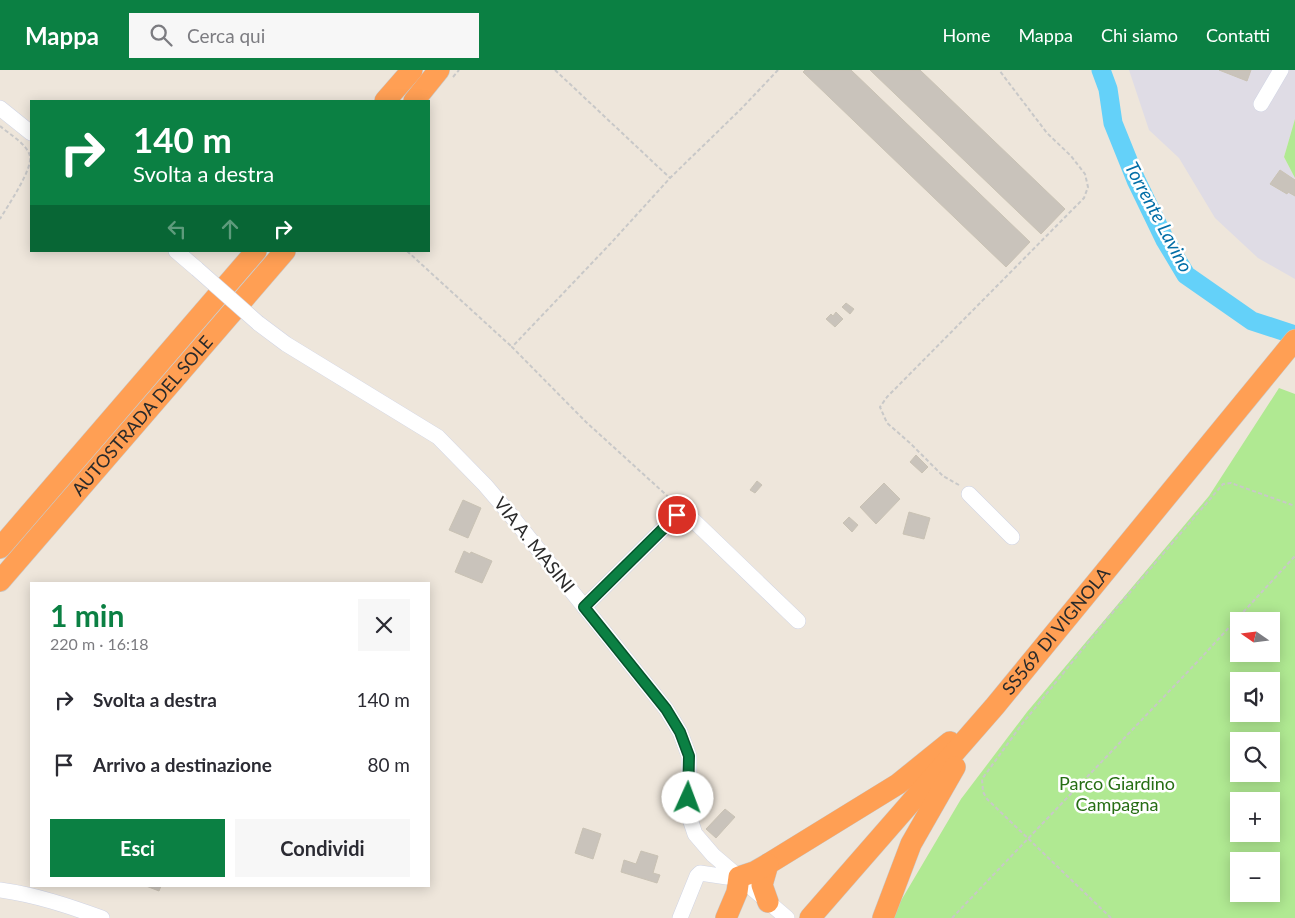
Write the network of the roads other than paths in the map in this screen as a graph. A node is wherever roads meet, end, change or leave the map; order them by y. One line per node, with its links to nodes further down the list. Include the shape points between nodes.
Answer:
1 (412, 70): 4 (highway)
2 (439, 70): 5 (highway)
3 (1281, 70): 6 (street)
4 (386, 100)
5 (415, 100)
6 (1261, 104)
7 (0, 108): 8 (street)
8 (30, 132)
9 (177, 252): 17 (street, VIA A. MASINI, bridge, via 286,344 438,437 485,485)
10 (255, 252): 15 (highway, AUTOSTRADA DEL SOLE)
11 (284, 252): 16 (highway, AUTOSTRADA DEL SOLE)
12 (1295, 340): 19 (highway, SS569 DI VIGNOLA)
13 (969, 494): 14 (street)
14 (1012, 537)
15 (0, 548)
16 (0, 581)
17 (584, 607): 18 (street, via 677,515 684,514); 21 (street, VIA A. MASINI, via 666,709 680,732 689,756 689,816 695,834)
18 (798, 622)
19 (996, 706): 20 (highway, via 898,784); 25 (highway, SS569 DI VIGNOLA); 29 (highway, via 951,772 911,844)
20 (768, 864): 21 (highway, via 748,874); 23 (highway, via 762,885)
21 (737, 875): 23 (street, VIA A. MASINI); 24 (highway, via 738,892); 27 (street, via 727,877 700,873)
22 (0, 890): 26 (street, via 27,894)
23 (768, 902): 24 (highway, via 753,898 743,900); 28 (street, VIA A. MASINI)
24 (728, 912)
25 (812, 915)
26 (102, 918)
27 (680, 918)
28 (786, 918)
29 (883, 918)

